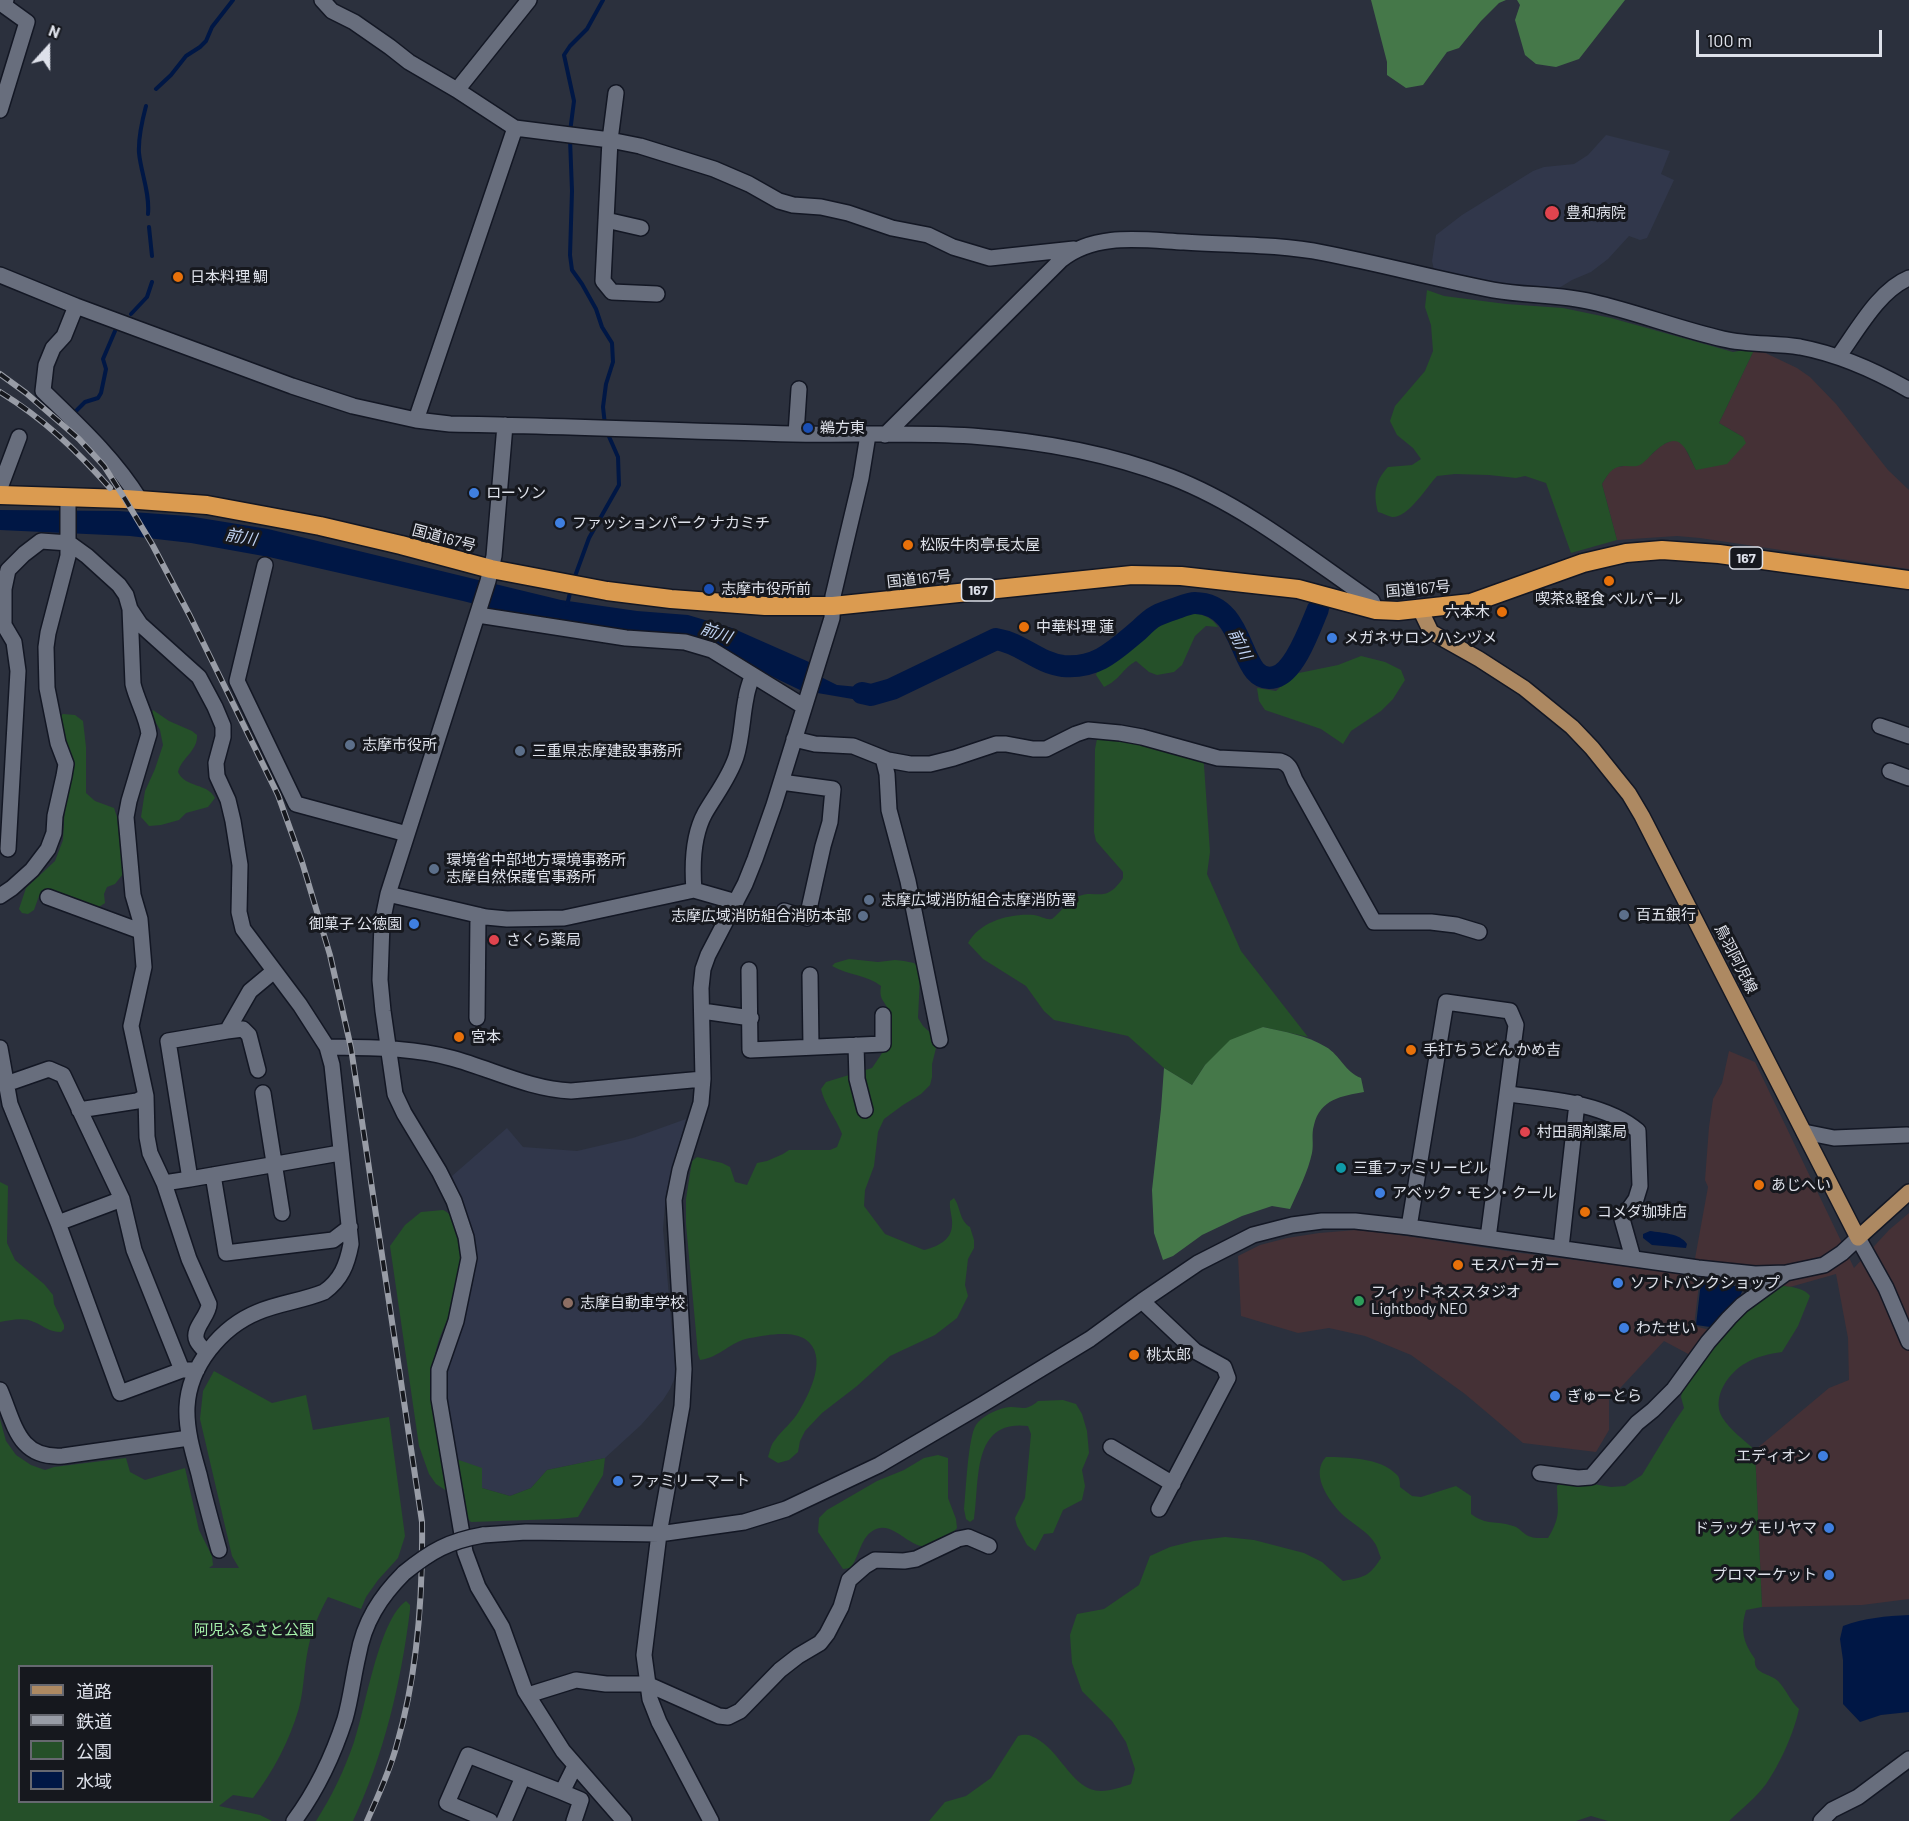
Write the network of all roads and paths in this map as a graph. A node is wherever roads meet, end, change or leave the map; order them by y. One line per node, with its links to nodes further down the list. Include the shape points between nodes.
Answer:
1 (6, 0): 6 (street, via 2,4 27,22)
2 (529, 0): 4 (street)
3 (329, 4): 4 (street, via 409,62)
4 (457, 90): 7 (street)
5 (616, 93): 8 (street)
6 (0, 110)
7 (515, 128): 8 (street); 19 (street)
8 (610, 140): 9 (street); 11 (street, via 714,169 779,201 848,213 928,235 990,258)
9 (606, 220): 10 (street); 14 (street, via 603,281 607,288 612,292)
10 (641, 228)
11 (1074, 249): 16 (street, via 1120,239 1323,253 1496,290 1590,301 1744,344 1798,347); 23 (street)
12 (0, 275): 15 (street)
13 (1909, 278): 16 (street, via 1881,298)
14 (657, 294)
15 (76, 306): 19 (street, via 353,406); 26 (street, via 44,371 43,391 96,443)
16 (1838, 357): 18 (street)
17 (799, 389): 21 (street)
18 (1909, 390)
19 (416, 420): 20 (street)
20 (506, 425): 21 (street); 30 (street)
21 (796, 434): 22 (street)
22 (867, 435): 23 (street); 32 (street)
23 (885, 435): 35 (street, via 972,436 1052,446 1111,458 1172,477 1267,528 1372,601)
24 (19, 437): 25 (street)
25 (0, 493): 27 (highway, 国道167号 / 167)
26 (140, 500): 27 (highway, 国道167号 / 167); 30 (highway, 国道167号 / 167, via 207,505 300,522 401,545)
27 (68, 503): 28 (street)
28 (68, 540): 33 (street, via 119,585); 47 (street, via 41,541 24,554 8,570 4,589 4,626 14,642 18,671); 51 (street, via 68,556 46,647 47,688 66,764 54,833 48,849 32,870)
29 (265, 565): 46 (street, via 237,681 296,804)
30 (490, 575): 32 (highway, 国道167号 / 167, via 671,599); 36 (street)
31 (1909, 580): 34 (highway, 国道167号 / 167, via 1662,550 1626,553 1576,565 1471,603)
32 (833, 606): 35 (highway, 国道167号 / 167, via 1142,575 1298,589); 38 (street)
33 (130, 609): 55 (street, via 133,684 149,734 126,817); 58 (street, via 150,634 199,677 223,726 217,776 228,801 237,842 240,922)
34 (1420, 609): 35 (highway, 国道167号 / 167); 80 (main road, 鳥羽阿児線, via 1431,632 1497,670 1572,727 1629,794)
35 (1376, 610)
36 (479, 612): 37 (street, via 626,638 685,642 712,650); 46 (street)
37 (752, 676): 38 (street); 48 (street, via 732,768 704,814 697,834)
38 (805, 703): 41 (street)
39 (1880, 726): 40 (street)
40 (1909, 736)
41 (794, 739): 42 (street, via 853,746); 45 (street)
42 (883, 758): 56 (street, via 930,764 996,744 1046,749 1089,730 1142,737 1218,758 1287,763 1374,922 1431,922); 65 (street, via 889,810 908,881)
43 (1890, 771): 44 (street)
44 (1909, 778)
45 (781, 782): 52 (street); 53 (street, via 833,789 830,822 807,918)
46 (407, 834): 49 (street)
47 (8, 849)
48 (694, 890): 52 (street); 54 (street, via 564,918)
49 (388, 894): 54 (street); 70 (street, via 380,948)
50 (48, 897): 55 (street)
51 (0, 900)
52 (736, 902): 60 (street, via 703,969)
53 (784, 910)
54 (478, 915): 62 (street)
55 (140, 931): 76 (street, via 144,967 131,1026)
56 (1479, 932)
57 (749, 970): 63 (street)
58 (274, 971): 64 (street, via 250,992); 67 (street)
59 (810, 975): 68 (street)
60 (702, 1011): 63 (street); 72 (street)
61 (884, 1016): 66 (street, via 883,1044)
62 (477, 1017)
63 (751, 1018): 68 (street, via 750,1050)
64 (227, 1031): 71 (street, via 243,1029 249,1035); 85 (street, via 168,1041)
65 (940, 1040)
66 (856, 1045): 68 (street); 79 (street, via 857,1079)
67 (327, 1047): 70 (street); 82 (street, via 336,1092)
68 (812, 1047)
69 (0, 1048): 75 (street)
70 (388, 1049): 72 (street, via 451,1058 552,1090); 112 (street, via 395,1095 439,1171 466,1237 470,1258 456,1320 439,1370 439,1399 465,1552 478,1587 502,1627)
71 (258, 1070)
72 (703, 1079): 108 (street, via 701,1103 674,1200 684,1369 682,1406)
73 (263, 1093): 83 (street)
74 (1508, 1094): 77 (street); 92 (street, via 1516,1025 1510,1011 1446,1002); 93 (street)
75 (5, 1095): 78 (street, via 49,1069 63,1075); 90 (street)
76 (146, 1096): 78 (street, via 137,1101); 86 (street, via 150,1153)
77 (1577, 1103): 95 (street); 96 (street, via 1627,1121 1638,1131 1640,1186 1622,1219)
78 (79, 1110): 88 (street)
79 (866, 1110)
80 (1804, 1132): 81 (street, via 1834,1138); 94 (main road, 鳥羽阿児線)
81 (1907, 1135)
82 (340, 1153): 83 (street); 91 (street)
83 (275, 1163): 84 (street); 89 (street)
84 (213, 1175): 85 (street); 91 (street, via 226,1254 333,1240)
85 (190, 1179): 86 (street)
86 (164, 1183): 100 (street, via 208,1304 196,1337)
87 (1909, 1192): 94 (main road)
88 (122, 1199): 90 (street); 101 (street, via 134,1250)
89 (282, 1213)
90 (57, 1223): 101 (street, via 120,1393)
91 (350, 1227): 100 (street, via 349,1256 332,1286 314,1296 258,1312 225,1333)
92 (1409, 1227): 93 (street); 98 (street, via 1322,1221 1253,1235 1198,1263)
93 (1488, 1238): 95 (street)
94 (1858, 1238): 97 (street, via 1824,1265); 99 (street, via 1886,1288)
95 (1561, 1248): 96 (street)
96 (1633, 1258): 97 (street, via 1755,1274)
97 (1786, 1273): 105 (street, via 1729,1318 1674,1389 1637,1423 1592,1478)
98 (1142, 1301): 106 (street, via 1195,1351 1227,1372 1228,1378); 108 (street, via 1090,1339 879,1465 744,1522)
99 (1909, 1342)
100 (207, 1353): 101 (street)
101 (189, 1370): 103 (street)
102 (0, 1390): 103 (street, via 22,1443 42,1455 63,1456)
103 (189, 1438): 110 (street)
104 (1111, 1447): 106 (street)
105 (1540, 1473)
106 (1173, 1484): 107 (street)
107 (1159, 1509)
108 (659, 1534): 111 (street, via 645,1638); 117 (street, bridge, via 526,1532 466,1538 439,1548 404,1573 369,1619 335,1747 315,1790)
109 (989, 1546): 111 (street, via 968,1537 916,1559 875,1560 865,1566 849,1580 841,1607 820,1643 780,1670 740,1711 728,1717)
110 (219, 1550)
111 (647, 1684): 112 (street, via 576,1680); 122 (street, via 663,1731)
112 (528, 1695): 114 (street)
113 (1909, 1759): 123 (street)
114 (575, 1766): 116 (street); 121 (street)
115 (524, 1777): 116 (street); 118 (street, via 468,1755 447,1803); 119 (street)
116 (562, 1792): 120 (street, via 581,1800)
117 (294, 1821)
118 (490, 1821)
119 (504, 1821)
120 (574, 1821)
121 (624, 1821)
122 (711, 1821)
123 (1821, 1821)

